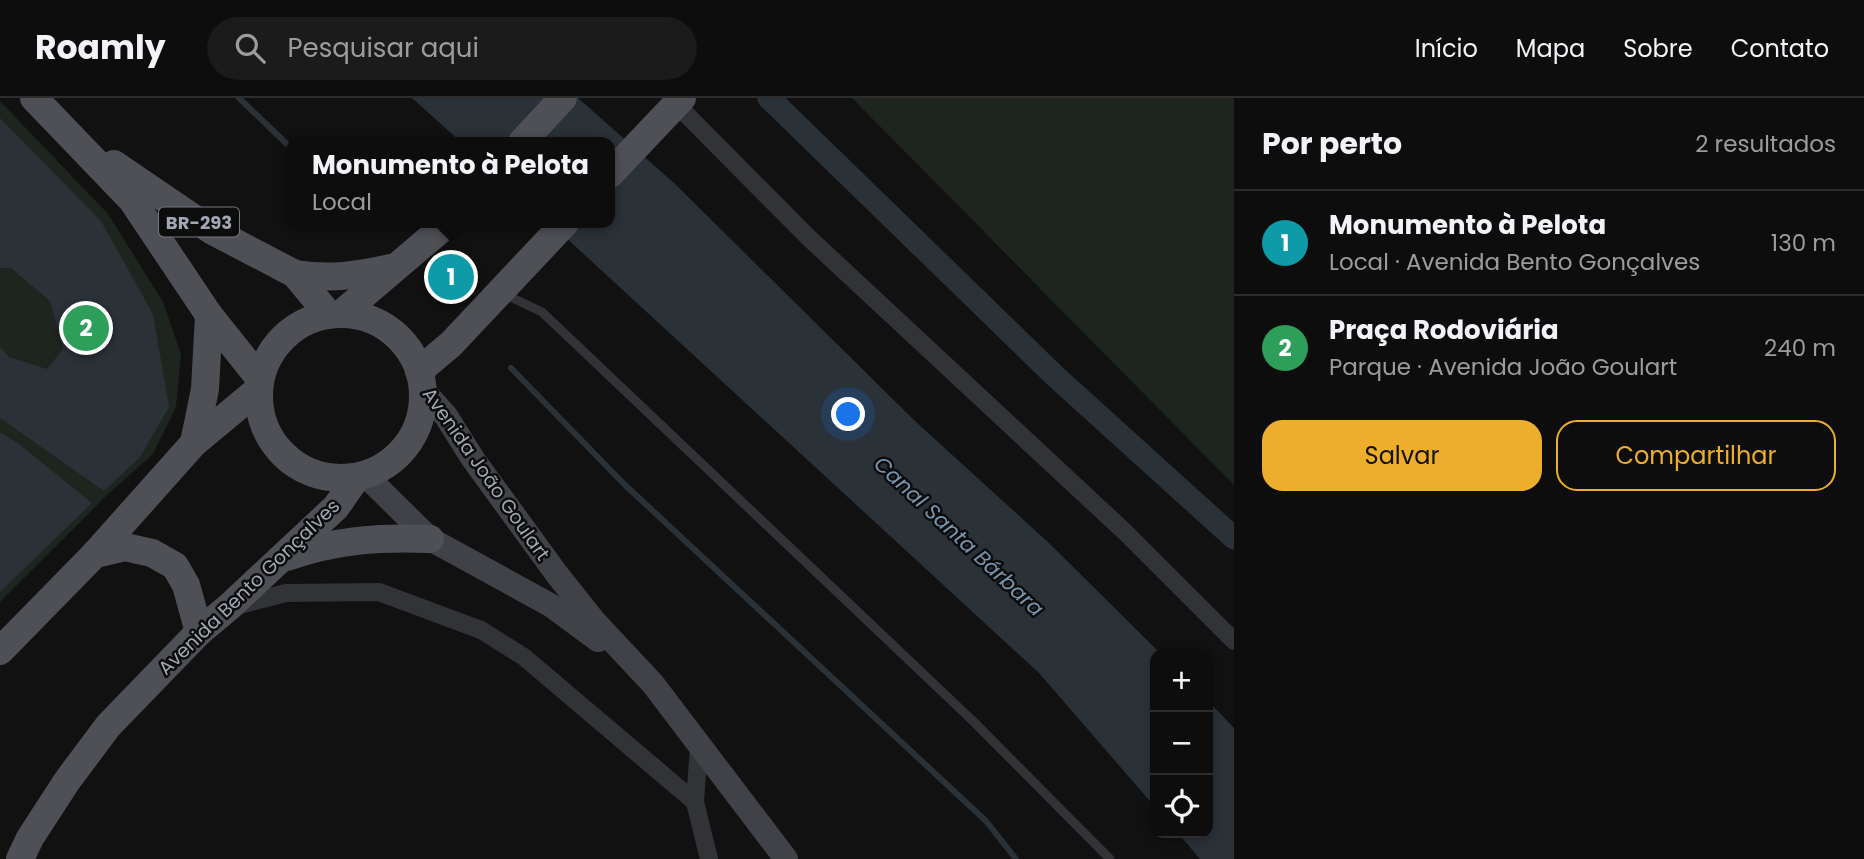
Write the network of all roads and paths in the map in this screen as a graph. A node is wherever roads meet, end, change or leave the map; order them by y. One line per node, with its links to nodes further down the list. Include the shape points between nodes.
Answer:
1 (34, 98): 4 (main road, BR-293)
2 (563, 98): 5 (main road)
3 (672, 108): 6 (main road); 23 (street, via 1126,533)
4 (66, 131): 10 (main road, BR-293, via 211,230); 13 (main road, BR-293, via 132,200)
5 (527, 137)
6 (615, 169)
7 (442, 228): 9 (main road)
8 (560, 228): 11 (main road)
9 (397, 266): 10 (main road, via 331,278); 12 (main road)
10 (295, 274): 12 (main road, BR-293)
11 (505, 286): 14 (main road); 31 (lane, via 542,312 974,722)
12 (335, 314): 14 (main road, Avenida João Goulart, via 374,321 402,341); 15 (main road, via 305,322 285,336 269,355)
13 (209, 316): 15 (main road, BR-293); 16 (main road, via 205,389)
14 (421, 381): 17 (main road, Avenida Bento Gonçalves, via 421,417 409,442 390,462); 25 (main road, Avenida João Goulart, via 556,573)
15 (259, 384): 16 (main road); 17 (main road, via 262,419 275,446 290,460 327,477)
16 (194, 443): 19 (main road)
17 (361, 476): 18 (main road, Avenida João Goulart); 20 (main road, Avenida Bento Gonçalves, via 336,507)
18 (430, 539): 20 (main road, via 355,539); 25 (main road, Avenida João Goulart, via 552,606)
19 (95, 554): 22 (main road, via 125,547 152,553 175,566 186,586); 24 (main road)
20 (281, 559): 21 (main road, Avenida Bento Gonçalves)
21 (229, 607): 22 (main road, Avenida Bento Gonçalves); 27 (street, via 286,593 379,592 481,630 524,657)
22 (199, 632): 28 (main road, Avenida Bento Gonçalves, via 108,726 67,781)
23 (1234, 641)
24 (0, 650)
25 (653, 684): 26 (main road, Avenida João Goulart)
26 (699, 746): 27 (street); 30 (main road, Avenida João Goulart)
27 (695, 802): 29 (street)
28 (20, 859)
29 (709, 859)
30 (786, 859)
31 (1110, 859)

